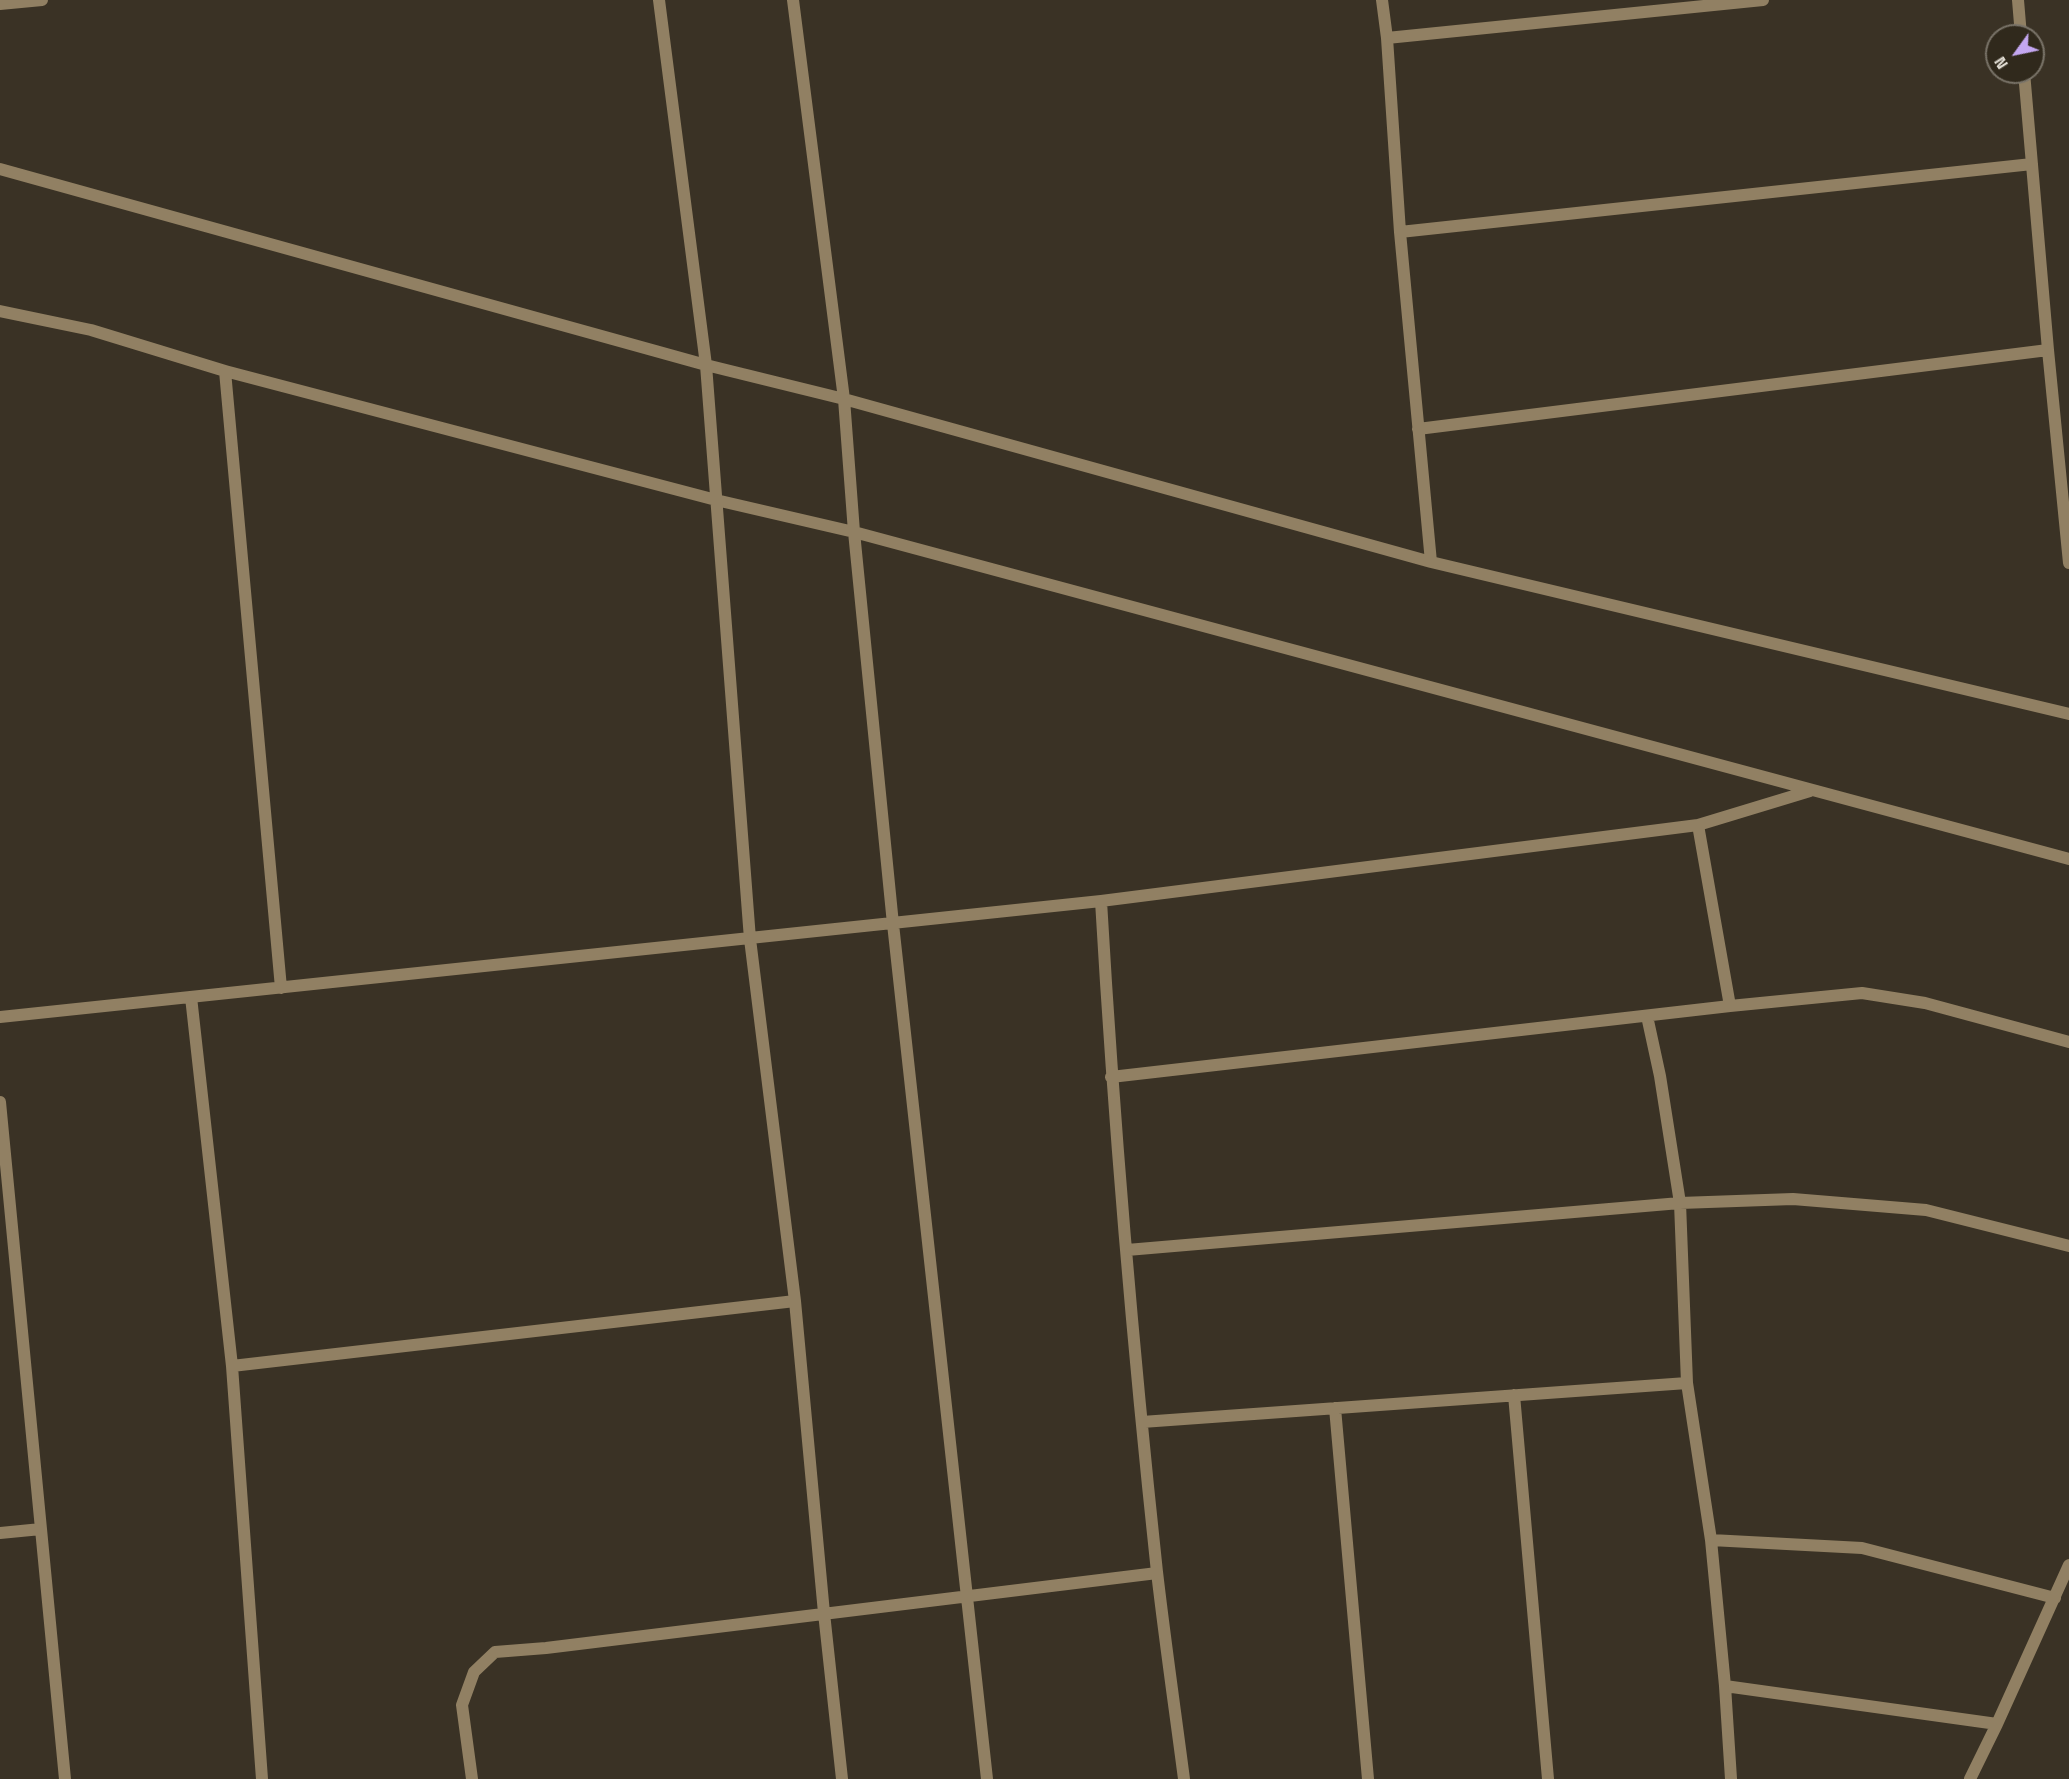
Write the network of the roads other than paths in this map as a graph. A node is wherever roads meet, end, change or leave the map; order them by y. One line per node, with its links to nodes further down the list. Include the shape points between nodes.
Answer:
1 (42, 0): 7 (street)
2 (659, 0): 16 (street)
3 (793, 0): 18 (street)
4 (1382, 0): 9 (street)
5 (1763, 0): 9 (street)
6 (2018, 0): 8 (street)
7 (0, 4)
8 (2020, 24)
9 (1387, 38): 13 (street)
10 (2025, 84): 11 (street)
11 (2032, 164): 13 (street); 15 (street)
12 (0, 169): 16 (street)
13 (1400, 232): 19 (street)
14 (0, 311): 17 (street, via 91,330)
15 (2048, 350): 19 (street); 23 (street)
16 (706, 365): 18 (street); 20 (street)
17 (225, 371): 20 (street); 31 (street)
18 (844, 399): 21 (street); 22 (street)
19 (1418, 429): 22 (street)
20 (716, 500): 21 (street); 30 (street)
21 (854, 532): 25 (street); 29 (street)
22 (1431, 562): 24 (street)
23 (2069, 563)
24 (2069, 714)
25 (1810, 791): 26 (street); 27 (street)
26 (1698, 825): 28 (street); 33 (street)
27 (2069, 859)
28 (1101, 901): 29 (street); 37 (street)
29 (893, 924): 30 (street); 53 (street)
30 (750, 939): 31 (street); 42 (street)
31 (281, 988): 32 (street)
32 (190, 997): 35 (street); 43 (street)
33 (1730, 1006): 34 (street); 36 (street, via 1862,993 1925,1003)
34 (1647, 1016): 37 (street); 39 (street)
35 (0, 1017)
36 (2069, 1042)
37 (1111, 1077): 41 (street)
38 (0, 1102): 48 (street)
39 (1680, 1203): 40 (street, via 1793,1199 1926,1210); 41 (street); 44 (street)
40 (2069, 1246)
41 (1127, 1250): 47 (street)
42 (795, 1301): 43 (street); 55 (street)
43 (232, 1366): 59 (street)
44 (1687, 1383): 45 (street); 50 (street)
45 (1514, 1395): 46 (street); 65 (street)
46 (1335, 1408): 47 (street); 64 (street)
47 (1143, 1422): 52 (street)
48 (40, 1529): 49 (street); 58 (street)
49 (0, 1533)
50 (1711, 1540): 54 (street, via 1862,1548); 56 (street)
51 (2069, 1565): 54 (street)
52 (1157, 1573): 53 (street); 63 (street)
53 (966, 1596): 55 (street); 62 (street)
54 (2055, 1598): 57 (street)
55 (824, 1613): 60 (street, via 495,1652 474,1672 462,1705); 61 (street)
56 (1725, 1686): 57 (street); 66 (street)
57 (1997, 1724): 67 (street)
58 (65, 1779)
59 (262, 1779)
60 (472, 1779)
61 (842, 1779)
62 (987, 1779)
63 (1184, 1779)
64 (1368, 1779)
65 (1548, 1779)
66 (1731, 1779)
67 (1970, 1779)

